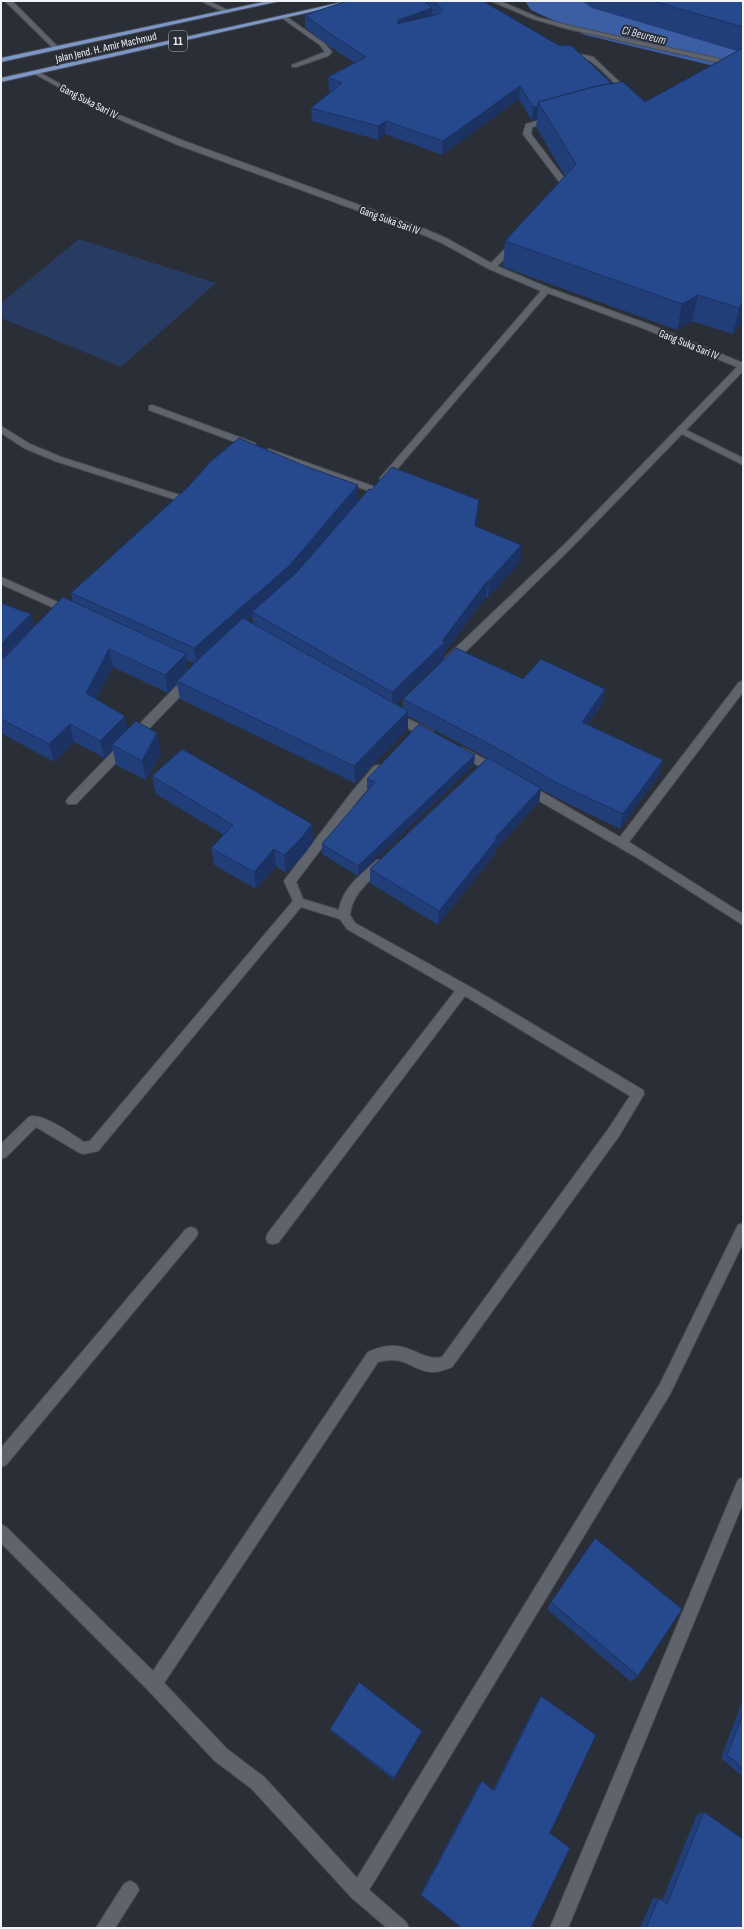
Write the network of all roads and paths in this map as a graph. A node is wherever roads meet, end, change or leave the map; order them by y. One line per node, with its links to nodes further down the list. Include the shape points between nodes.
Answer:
1 (8, 1): 8 (street)
2 (204, 1): 6 (street)
3 (278, 1): 6 (highway, Jalan Jend. H. Amir Machmud / 11)
4 (356, 1): 7 (highway, Jalan Jend. H. Amir Machmud / 11)
5 (494, 1): 12 (street, via 535,18 570,28)
6 (228, 12): 8 (highway, Jalan Jend. H. Amir Machmud / 11)
7 (284, 17): 11 (street, via 322,44 329,52); 13 (highway, Jalan Jend. H. Amir Machmud / 11)
8 (56, 48): 10 (highway, Jalan Jend. H. Amir Machmud / 11)
9 (559, 56): 15 (street, via 591,58)
10 (1, 60)
11 (294, 66)
12 (743, 66)
13 (37, 73): 14 (highway, Jalan Jend. H. Amir Machmud / 11); 19 (street, Gang Suka Sari IV, via 107,112 181,144 422,231)
14 (1, 80)
15 (634, 99)
16 (560, 117): 17 (street, via 529,126 527,134 564,183 565,192)
17 (560, 198)
18 (519, 240): 19 (street)
19 (492, 267): 20 (street, Gang Suka Sari IV)
20 (546, 290): 21 (street, Gang Suka Sari IV, via 648,327); 26 (street)
21 (743, 366): 24 (street)
22 (152, 408): 26 (street, via 235,444)
23 (1, 429): 28 (street, via 27,446 58,459 188,498)
24 (680, 430): 25 (street); 31 (street, via 568,546)
25 (743, 462)
26 (375, 490): 27 (street)
27 (360, 507)
28 (175, 510)
29 (1, 580): 30 (street)
30 (79, 616)
31 (444, 666)
32 (198, 671): 44 (street)
33 (743, 685): 45 (street)
34 (393, 712): 35 (street)
35 (417, 728): 36 (street); 37 (street)
36 (437, 738)
37 (406, 739)
38 (451, 746): 40 (street)
39 (385, 761): 47 (street, via 358,789 308,861 290,881)
40 (485, 764): 41 (street); 42 (street)
41 (473, 774)
42 (505, 776)
43 (519, 784): 45 (street)
44 (72, 801)
45 (622, 843): 49 (street)
46 (390, 855): 48 (street, via 351,892 343,905)
47 (299, 902): 48 (street); 51 (street, via 93,1147 83,1148 34,1122)
48 (344, 916): 50 (street, via 351,926)
49 (743, 920)
50 (463, 990): 54 (street); 58 (street, via 638,1094 614,1132 447,1362 439,1366 428,1366 407,1355 387,1352 373,1357)
51 (1, 1153)
52 (743, 1229): 60 (street, via 665,1389)
53 (191, 1234): 55 (street)
54 (273, 1238)
55 (1, 1460)
56 (743, 1485): 63 (street)
57 (1, 1532): 58 (street)
58 (154, 1684): 60 (street, via 221,1755 258,1783)
59 (130, 1890): 61 (street)
60 (358, 1892): 62 (street)
61 (105, 1928)
62 (400, 1928)
63 (559, 1928)

